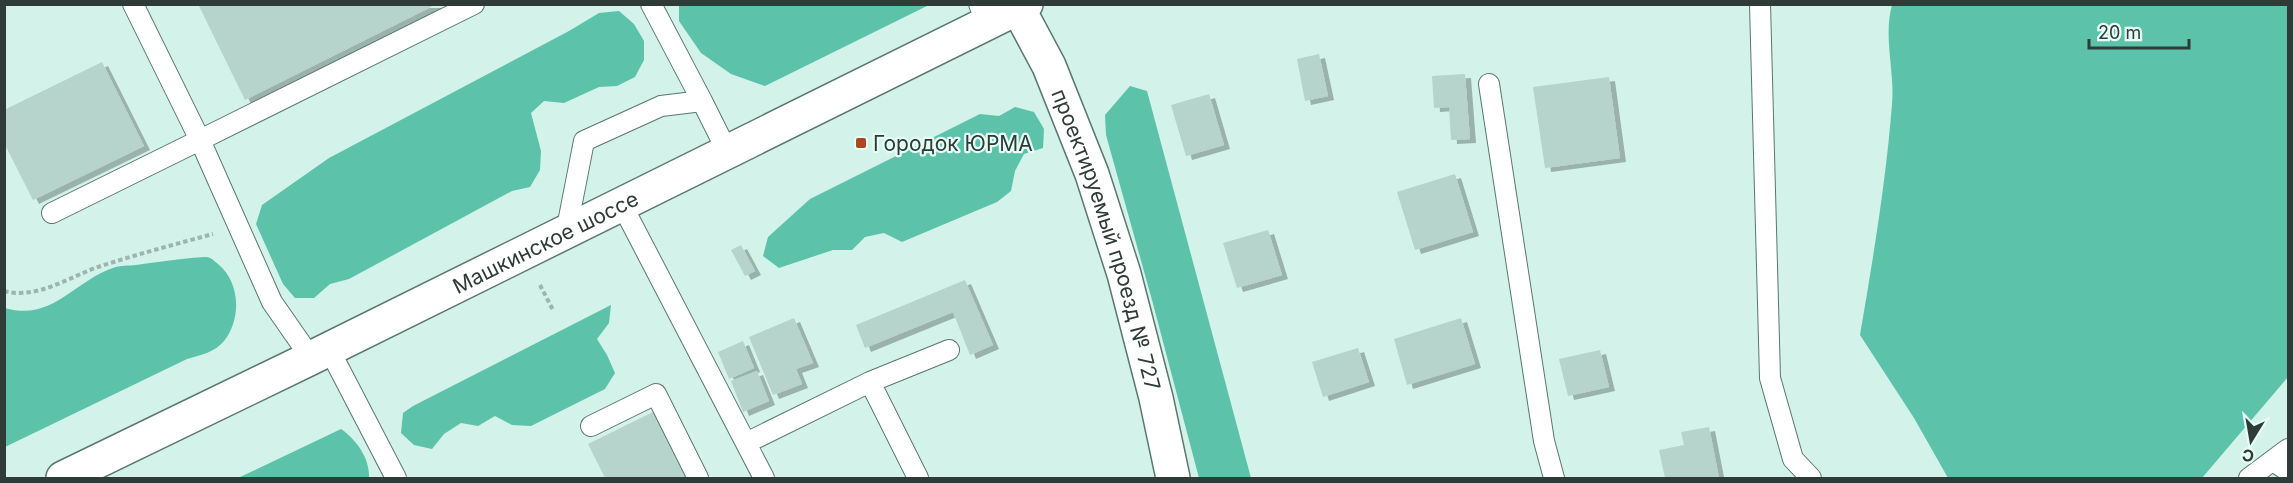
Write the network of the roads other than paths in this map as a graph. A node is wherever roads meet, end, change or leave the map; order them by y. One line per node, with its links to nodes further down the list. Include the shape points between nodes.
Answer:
1 (133, 4): 9 (lane)
2 (474, 4): 9 (lane)
3 (651, 4): 8 (lane)
4 (1760, 4): 27 (lane, via 1770,378 1793,459)
5 (1022, 7): 6 (main road, Машкинское шоссе); 25 (main road, проектируемый проезд № 727, via 1092,174 1124,274)
6 (983, 14): 10 (main road, Машкинское шоссе)
7 (1489, 84): 26 (lane, via 1544,441)
8 (702, 101): 10 (lane); 13 (lane, via 661,105 584,141)
9 (200, 140): 12 (lane); 15 (lane, via 273,302)
10 (728, 153): 11 (main road, Машкинское шоссе)
11 (622, 205): 13 (main road, Машкинское шоссе); 18 (lane)
12 (52, 213)
13 (566, 233): 15 (main road, Машкинское шоссе)
14 (949, 350): 16 (lane)
15 (320, 354): 20 (main road, Машкинское шоссе); 21 (lane)
16 (870, 382): 18 (lane); 24 (lane)
17 (591, 426): 22 (lane, via 656,394)
18 (746, 443): 23 (lane)
19 (2283, 460): 28 (lane)
20 (63, 478)
21 (396, 478)
22 (698, 478)
23 (764, 478)
24 (918, 478)
25 (1173, 478)
26 (1554, 478)
27 (1811, 478)
28 (2249, 478)

